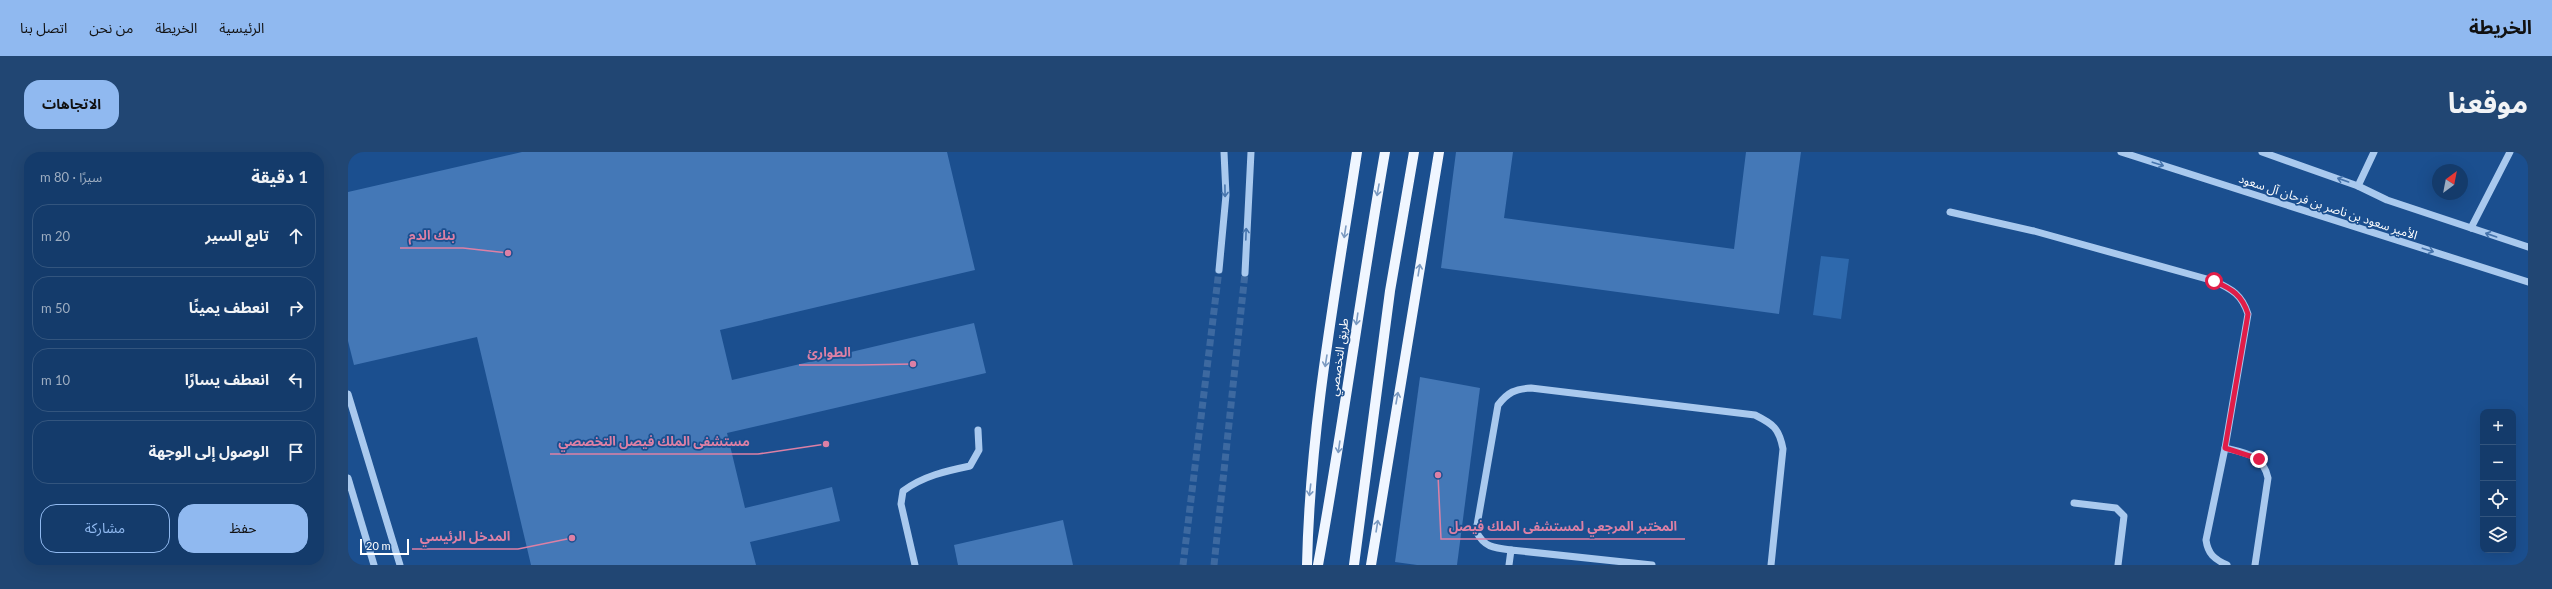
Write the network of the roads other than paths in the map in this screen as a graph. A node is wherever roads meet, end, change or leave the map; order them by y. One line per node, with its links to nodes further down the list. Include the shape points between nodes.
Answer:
1 (1224, 152): 15 (street, one-way to 15, via 1226,196)
2 (1251, 152): 16 (street, one-way to 2)
3 (1357, 152): 27 (main road, one-way to 27, via 1322,386 1308,501)
4 (1385, 152): 28 (main road, طريق التخصصي, one-way to 28)
5 (1414, 152): 29 (main road, via 1390,291)
6 (1439, 152): 30 (main road, one-way to 6)
7 (2121, 152): 17 (street, الأمير سعود بن ناصر بن فرحان آل سعود, one-way to 17)
8 (2262, 152): 11 (street, الأمير سعود بن ناصر بن فرحان آل سعود, one-way to 8)
9 (2374, 152): 11 (street)
10 (2510, 152): 13 (street)
11 (2358, 186): 13 (street, الأمير سعود بن ناصر بن فرحان آل سعود, via 2386,200)
12 (1950, 212): 20 (street, via 2049,235 2214,281 2234,290 2244,301 2248,314)
13 (2471, 228): 14 (street, الأمير سعود بن ناصر بن فرحان آل سعود, one-way to 13)
14 (2528, 247)
15 (1219, 270)
16 (1245, 272)
17 (2528, 282)
18 (348, 394): 25 (street)
19 (978, 430): 26 (street, via 979,450 970,466 942,472 915,482 903,491 901,504)
20 (2225, 448): 35 (street, via 2206,540 2208,550 2214,558); 36 (street, via 2259,459 2266,467 2268,478)
21 (348, 478): 24 (street)
22 (2074, 503): 34 (street, via 2116,508 2124,516)
23 (1511, 550): 31 (street); 32 (street); 33 (street, via 1491,548 1482,542 1476,531 1498,405 1506,395 1516,389 1531,388 1755,415 1770,422 1780,434 1782,449)
24 (374, 565)
25 (400, 565)
26 (915, 565)
27 (1308, 565)
28 (1318, 565)
29 (1354, 565)
30 (1370, 565)
31 (1509, 565)
32 (1652, 565)
33 (1771, 565)
34 (2118, 565)
35 (2227, 565)
36 (2255, 565)

